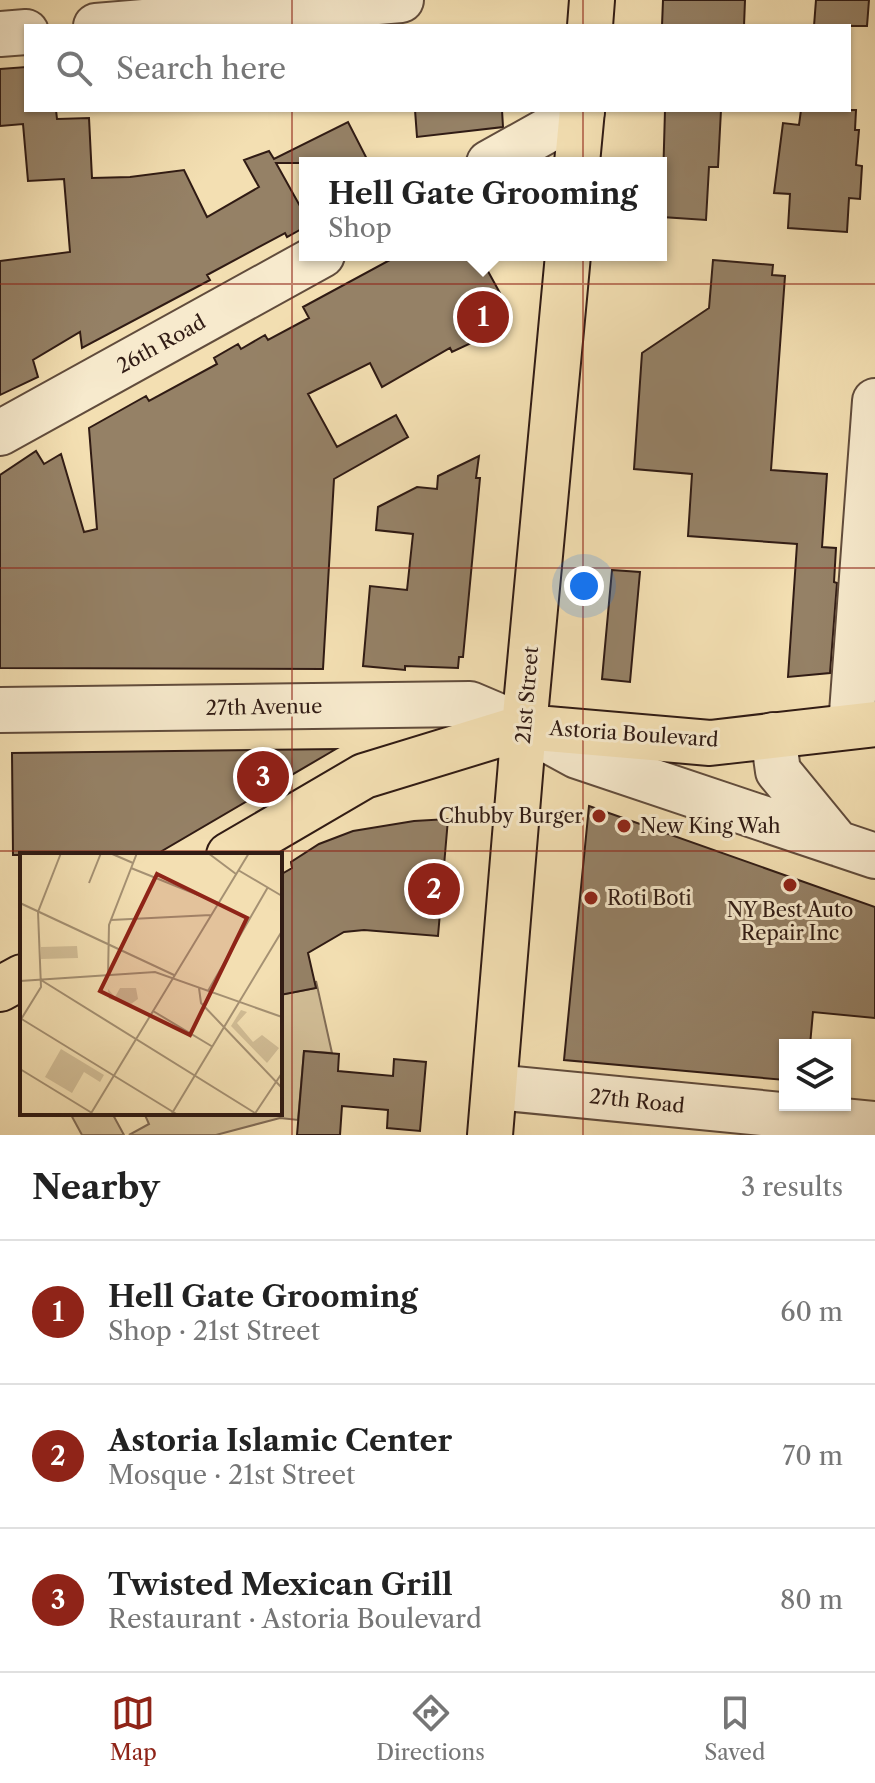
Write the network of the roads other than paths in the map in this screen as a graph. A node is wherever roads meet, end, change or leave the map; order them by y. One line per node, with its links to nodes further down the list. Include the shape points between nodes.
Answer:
1 (401, 0): 3 (street)
2 (592, 0): 4 (main road)
3 (119, 24)
4 (590, 24)
5 (24, 32): 6 (street)
6 (0, 34)
7 (580, 112): 9 (street)
8 (582, 112): 10 (main road)
9 (500, 157)
10 (578, 157)
11 (311, 261): 14 (street, 26th Road)
12 (567, 261): 17 (main road, 21st Street)
13 (875, 401): 16 (street)
14 (0, 433)
15 (0, 710): 17 (street, 27th Avenue, via 470,704)
16 (863, 725): 18 (main road, Astoria Boulevard)
17 (524, 727): 18 (main road, Astoria Boulevard, via 710,743); 19 (street, 27th Avenue, via 577,756); 20 (main road, Astoria Boulevard, via 364,776); 21 (main road, 21st Street)
18 (773, 735): 19 (street, via 778,771)
19 (856, 850)
20 (232, 853)
21 (495, 1087): 22 (street, 27th Road); 23 (main road, 21st Street)
22 (875, 1124)
23 (490, 1135)

